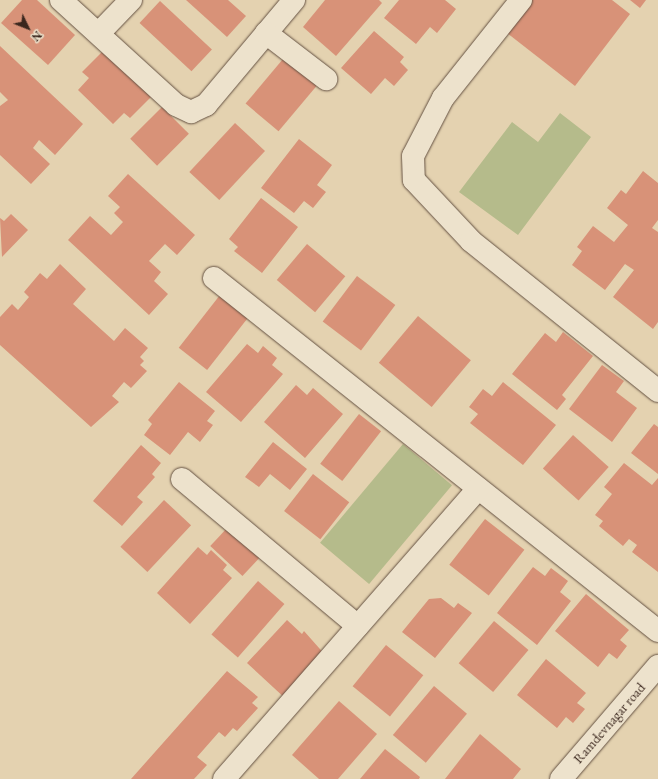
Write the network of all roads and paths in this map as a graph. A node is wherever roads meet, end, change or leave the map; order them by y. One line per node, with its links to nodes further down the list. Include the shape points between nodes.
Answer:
1 (61, 0): 5 (street)
2 (131, 0): 5 (street)
3 (294, 0): 6 (street)
4 (521, 0): 9 (street, via 443,98 413,156 414,180 471,241)
5 (98, 33): 6 (street, via 176,106 191,112 206,105)
6 (266, 33): 7 (street)
7 (326, 79)
8 (214, 278): 11 (street)
9 (658, 391)
10 (182, 479): 12 (street)
11 (478, 489): 12 (street); 13 (street)
12 (358, 626): 15 (street)
13 (658, 631)
14 (658, 666): 16 (street, Ramdevnagar road)
15 (224, 779)
16 (561, 779)

